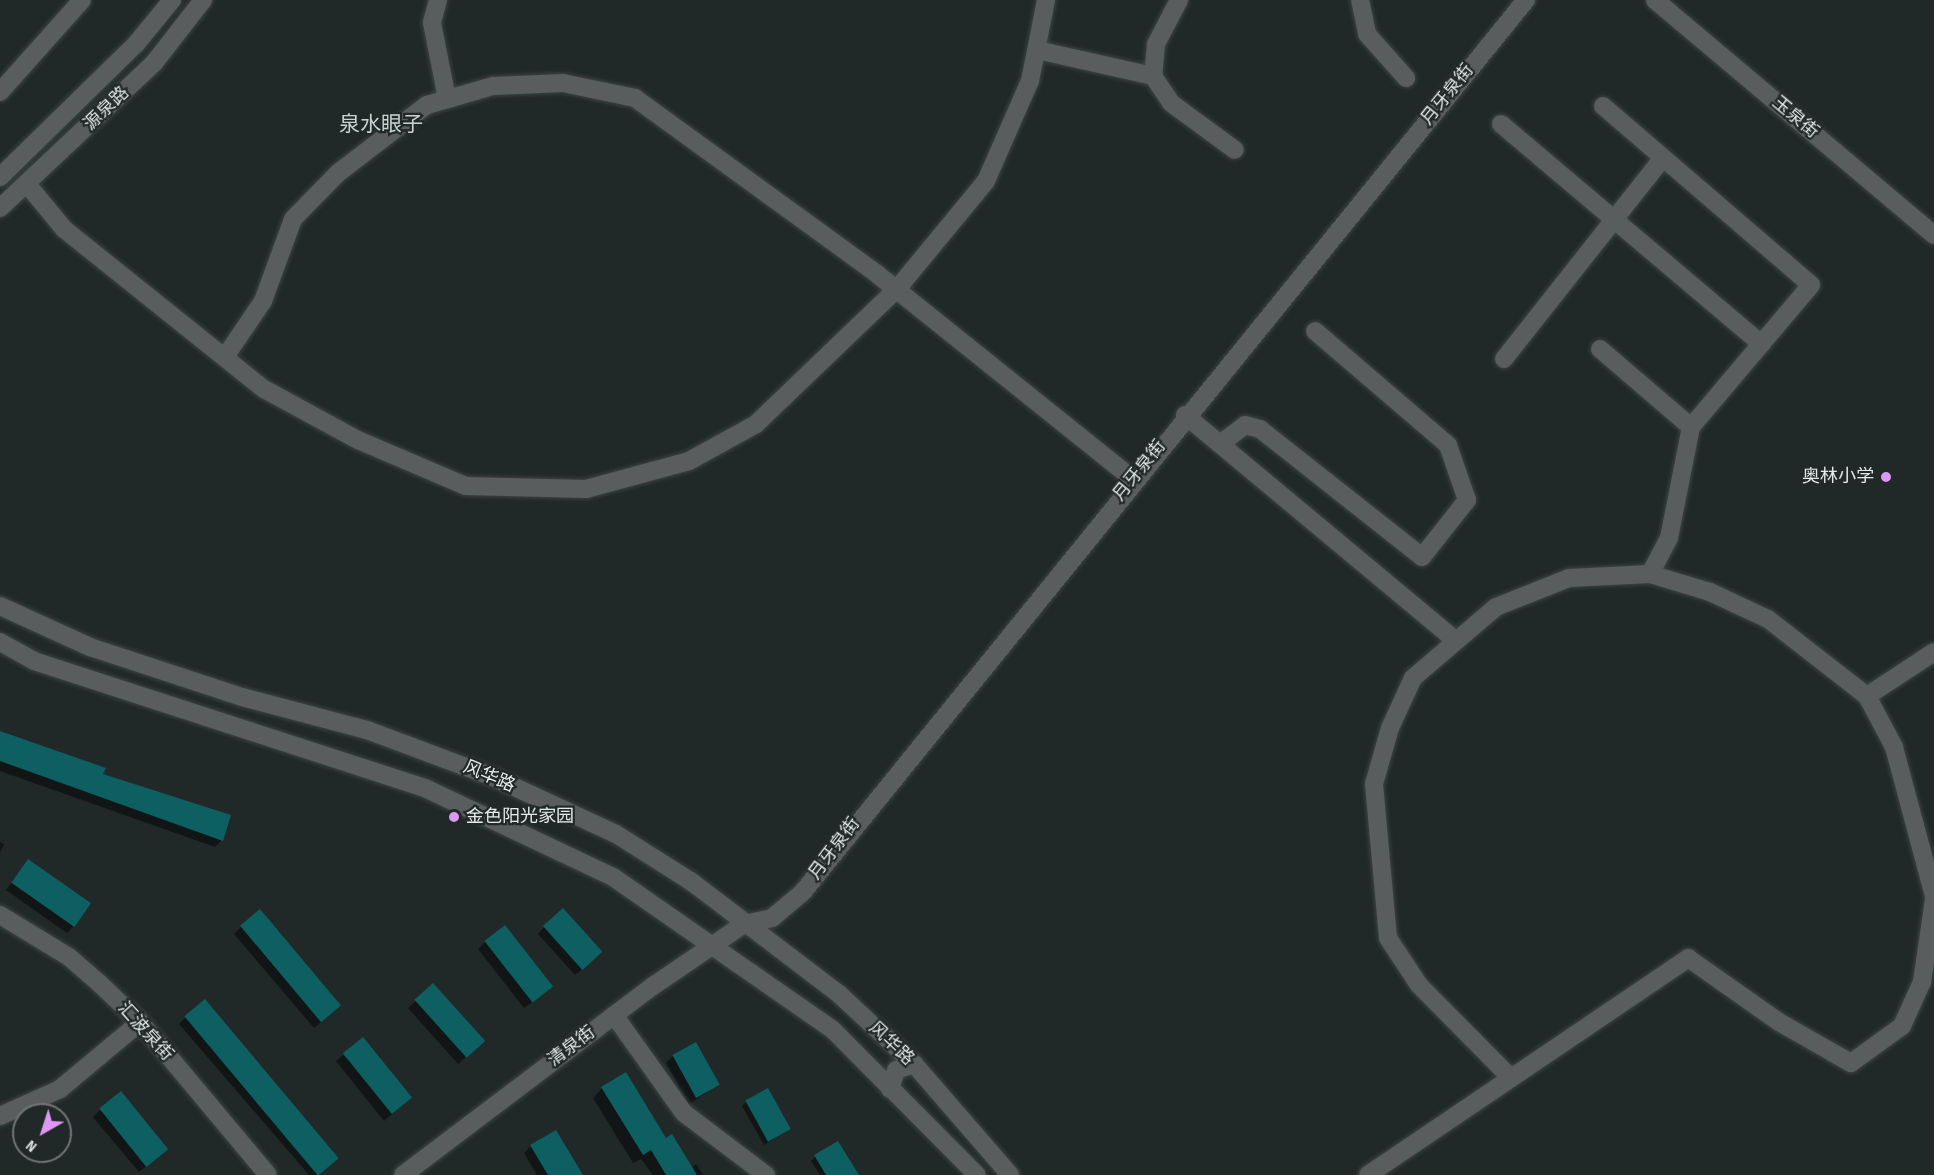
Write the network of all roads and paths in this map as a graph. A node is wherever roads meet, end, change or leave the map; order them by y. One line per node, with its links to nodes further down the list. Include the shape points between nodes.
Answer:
1 (82, 0): 13 (street)
2 (172, 0): 19 (street, 源泉路, via 136,44)
3 (203, 0): 20 (street, 源泉路, via 154,63)
4 (438, 0): 14 (street, via 432,23)
5 (1046, 0): 10 (street)
6 (1179, 0): 11 (street, via 1156,44)
7 (1360, 0): 12 (street, via 1367,34)
8 (1526, 0): 30 (street, 月牙泉街)
9 (1655, 0): 23 (street, 玉泉街)
10 (1037, 50): 11 (street); 24 (street, via 986,181)
11 (1153, 76): 17 (street, via 1172,103)
12 (1406, 78)
13 (0, 92)
14 (447, 99): 24 (street, via 493,86 563,83 635,98); 28 (street, via 427,105 338,173 293,219 264,301)
15 (1603, 106): 18 (street)
16 (1501, 124): 22 (street)
17 (1235, 150)
18 (1663, 158): 22 (street); 26 (street, via 1811,285)
19 (0, 177)
20 (27, 184): 21 (street, 源泉路); 28 (street, via 64,229)
21 (0, 208)
22 (1614, 220): 26 (street); 29 (street)
23 (1934, 235)
24 (897, 290): 28 (street, via 756,424 689,462 586,489 465,486 337,429 264,389); 33 (street)
25 (1315, 331): 32 (street, via 1448,445 1467,500 1422,557 1260,429 1245,425)
26 (1761, 344): 31 (street)
27 (1600, 349): 31 (street)
28 (225, 357)
29 (1504, 359)
30 (1185, 415): 32 (street); 33 (street, 月牙泉街)
31 (1691, 427): 34 (street, via 1669,538)
32 (1220, 444): 36 (street)
33 (1133, 479): 42 (street, 月牙泉街, via 802,893 772,918)
34 (1650, 574): 36 (street, via 1569,578 1496,607); 39 (street, via 1710,592 1768,619)
35 (0, 606): 42 (street, 风华路, via 90,647 242,697 367,730 493,777 616,834 692,882)
36 (1454, 639): 48 (street, via 1413,678 1390,728 1374,784 1380,876 1388,939 1419,985)
37 (0, 642): 44 (street, via 34,661 427,789 613,877)
38 (1934, 652): 39 (street)
39 (1867, 696): 40 (street, via 1894,747)
40 (1934, 898): 43 (street)
41 (0, 915): 46 (street, 汇波泉街, via 69,957)
42 (744, 924): 44 (street, 清泉街); 47 (street, 风华路, via 839,994)
43 (1931, 934): 48 (street, via 1922,982 1902,1026 1851,1063 1779,1022 1688,958)
44 (716, 946): 45 (street, 清泉街); 49 (street, via 832,1030)
45 (614, 1015): 52 (street, 清泉街); 53 (street, via 684,1113)
46 (140, 1023): 50 (street, via 60,1089); 51 (street, 汇波泉街)
47 (914, 1064): 49 (street, via 896,1070); 55 (street, 风华路)
48 (1509, 1076): 56 (street)
49 (890, 1089): 54 (street)
50 (0, 1116)
51 (268, 1175)
52 (403, 1175)
53 (766, 1175)
54 (976, 1175)
55 (1010, 1175)
56 (1368, 1175)

